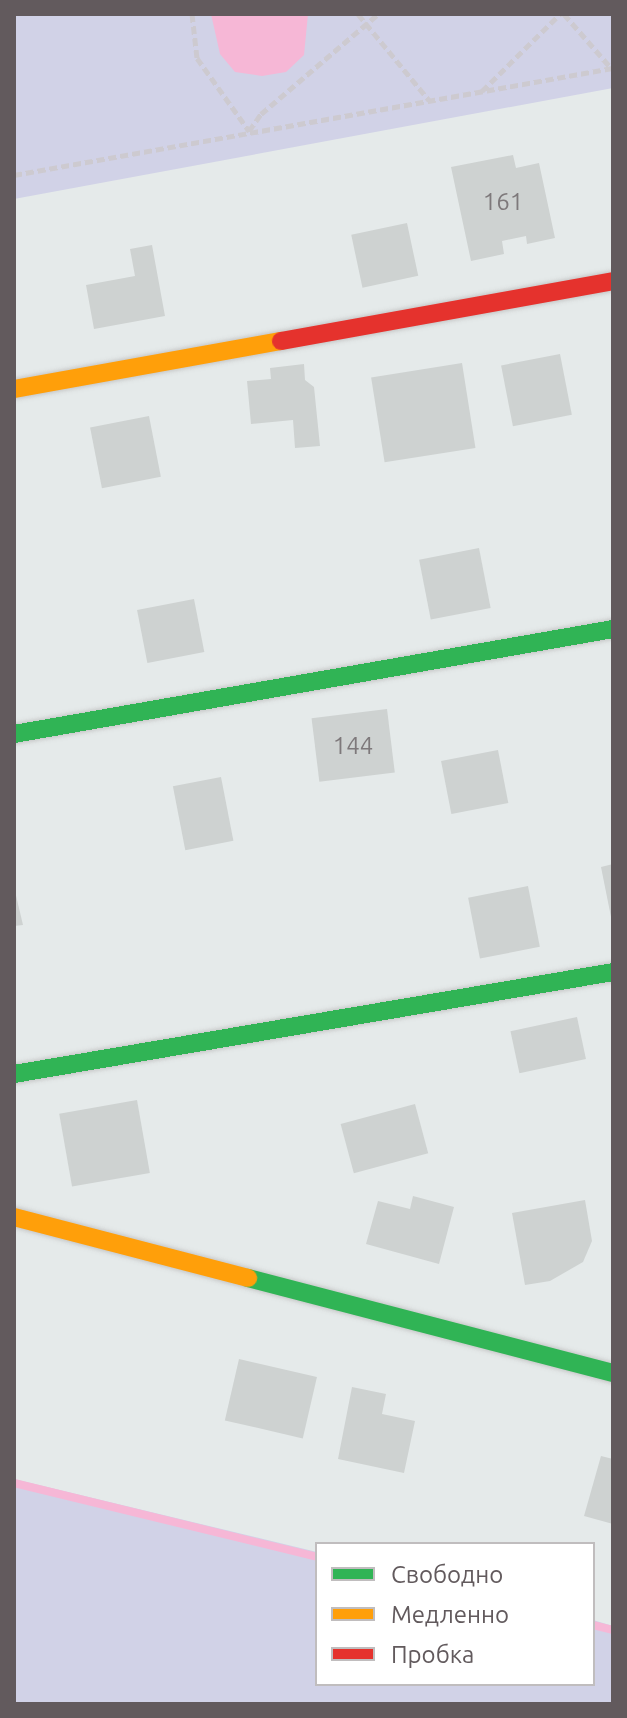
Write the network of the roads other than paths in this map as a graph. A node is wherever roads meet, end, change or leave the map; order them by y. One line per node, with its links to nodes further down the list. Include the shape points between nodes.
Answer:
1 (613, 281): 2 (street)
2 (14, 389)
3 (613, 629): 4 (street)
4 (14, 734)
5 (613, 972): 6 (street)
6 (14, 1074)
7 (14, 1217): 8 (street)
8 (613, 1373)

